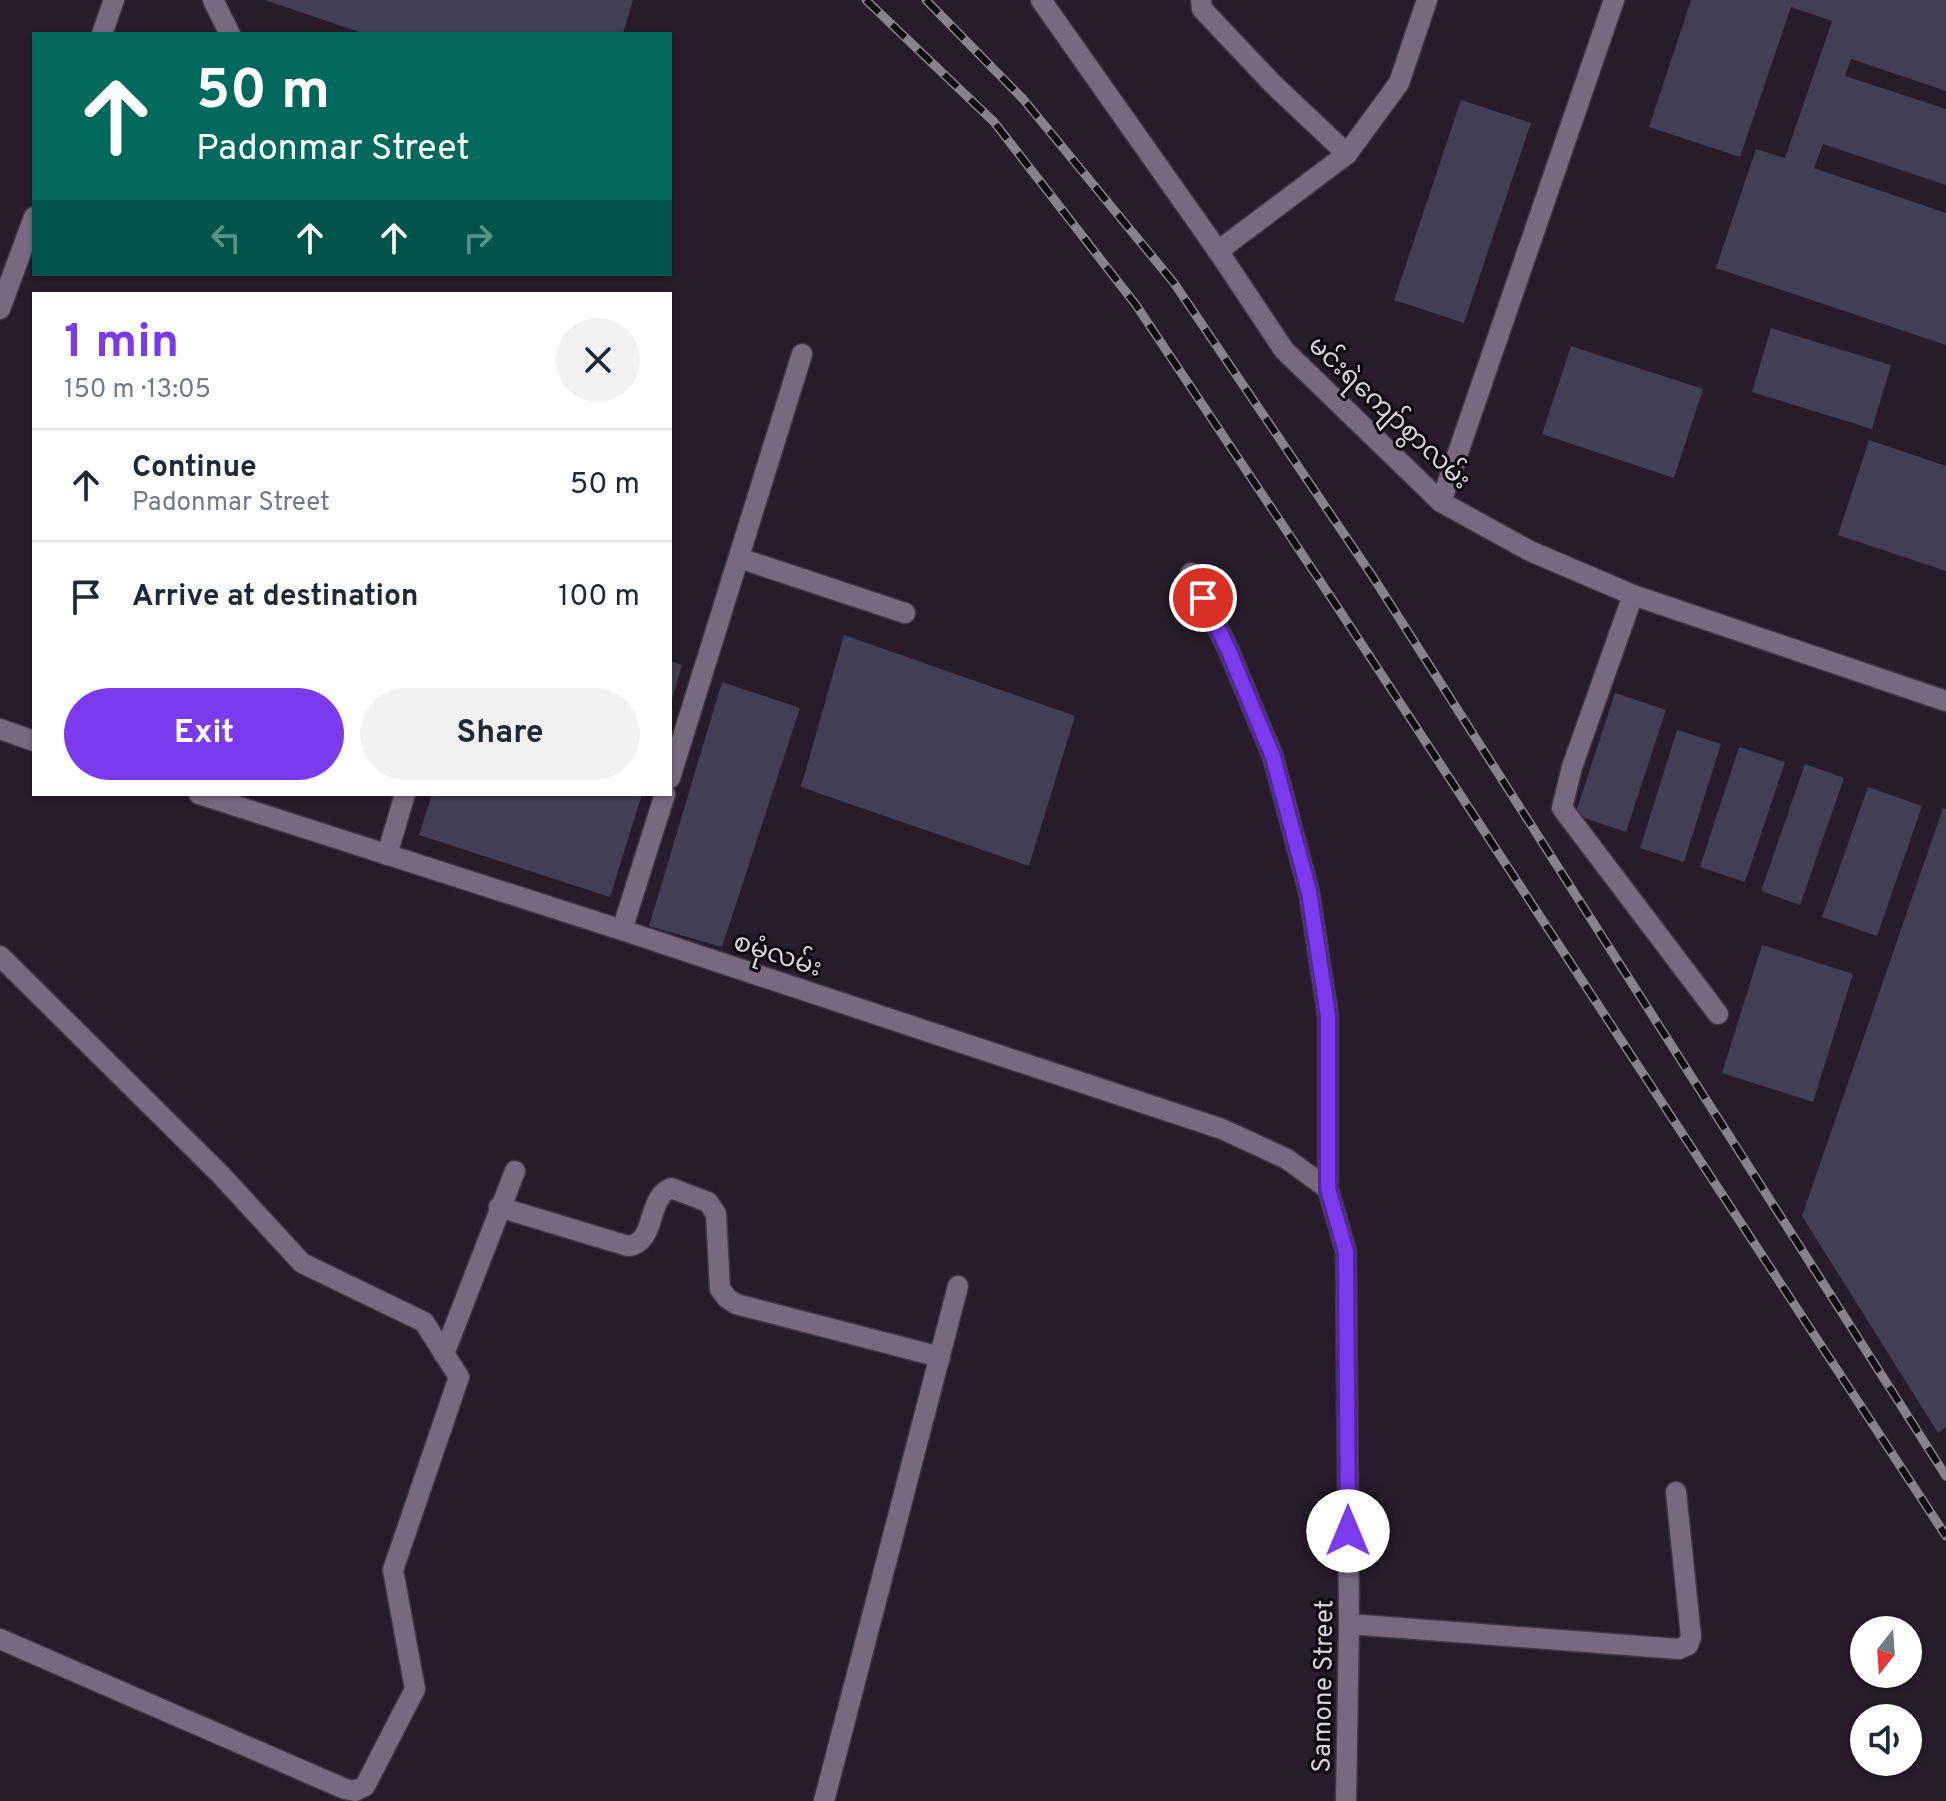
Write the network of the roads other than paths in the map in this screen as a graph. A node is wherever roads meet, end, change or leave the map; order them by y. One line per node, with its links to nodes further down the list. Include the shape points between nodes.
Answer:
1 (114, 0): 7 (street)
2 (213, 0): 8 (street)
3 (1041, 0): 11 (street, မင်းရဲကျော်စွာလမ်း)
4 (1201, 0): 9 (street, via 1202,9 1273,84)
5 (1427, 0): 9 (street, via 1399,83)
6 (1614, 0): 14 (street)
7 (103, 32)
8 (229, 32)
9 (1347, 154): 11 (street)
10 (32, 222): 12 (street)
11 (1218, 251): 14 (street, မင်းရဲကျော်စွာလမ်း, via 1284,350)
12 (0, 309)
13 (802, 354): 15 (street)
14 (1441, 502): 17 (street, မင်းရဲကျော်စွာလမ်း, via 1530,551)
15 (739, 558): 18 (street); 22 (street)
16 (1191, 573): 31 (street, Samone Street, via 1273,757 1309,892 1328,1016)
17 (1633, 595): 19 (street, မင်းရဲကျော်စွာလမ်း); 29 (street, via 1562,808)
18 (905, 613)
19 (1946, 701)
20 (0, 729): 21 (street)
21 (32, 740)
22 (672, 772)
23 (404, 796): 26 (street)
24 (664, 796): 27 (street)
25 (224, 798): 26 (street, စမုံလမ်း)
26 (387, 855): 27 (street, စမုံလမ်း)
27 (622, 930): 31 (street, စမုံလမ်း, via 1222,1129 1287,1159)
28 (0, 956): 34 (street, via 302,1263 424,1322)
29 (1718, 1014)
30 (515, 1171): 32 (street)
31 (1328, 1189): 37 (street, Samone Street, via 1346,1252)
32 (499, 1207): 34 (street); 35 (street, via 628,1246 642,1241 660,1195 671,1188 713,1207 720,1289 736,1304)
33 (958, 1286): 35 (street)
34 (444, 1354): 38 (street, via 459,1377 393,1570 415,1689 365,1786 345,1789)
35 (940, 1357): 39 (street)
36 (1676, 1492): 37 (street, via 1691,1637 1679,1649)
37 (1349, 1624): 40 (street, Samone Street)
38 (0, 1639)
39 (824, 1801)
40 (1346, 1801)

